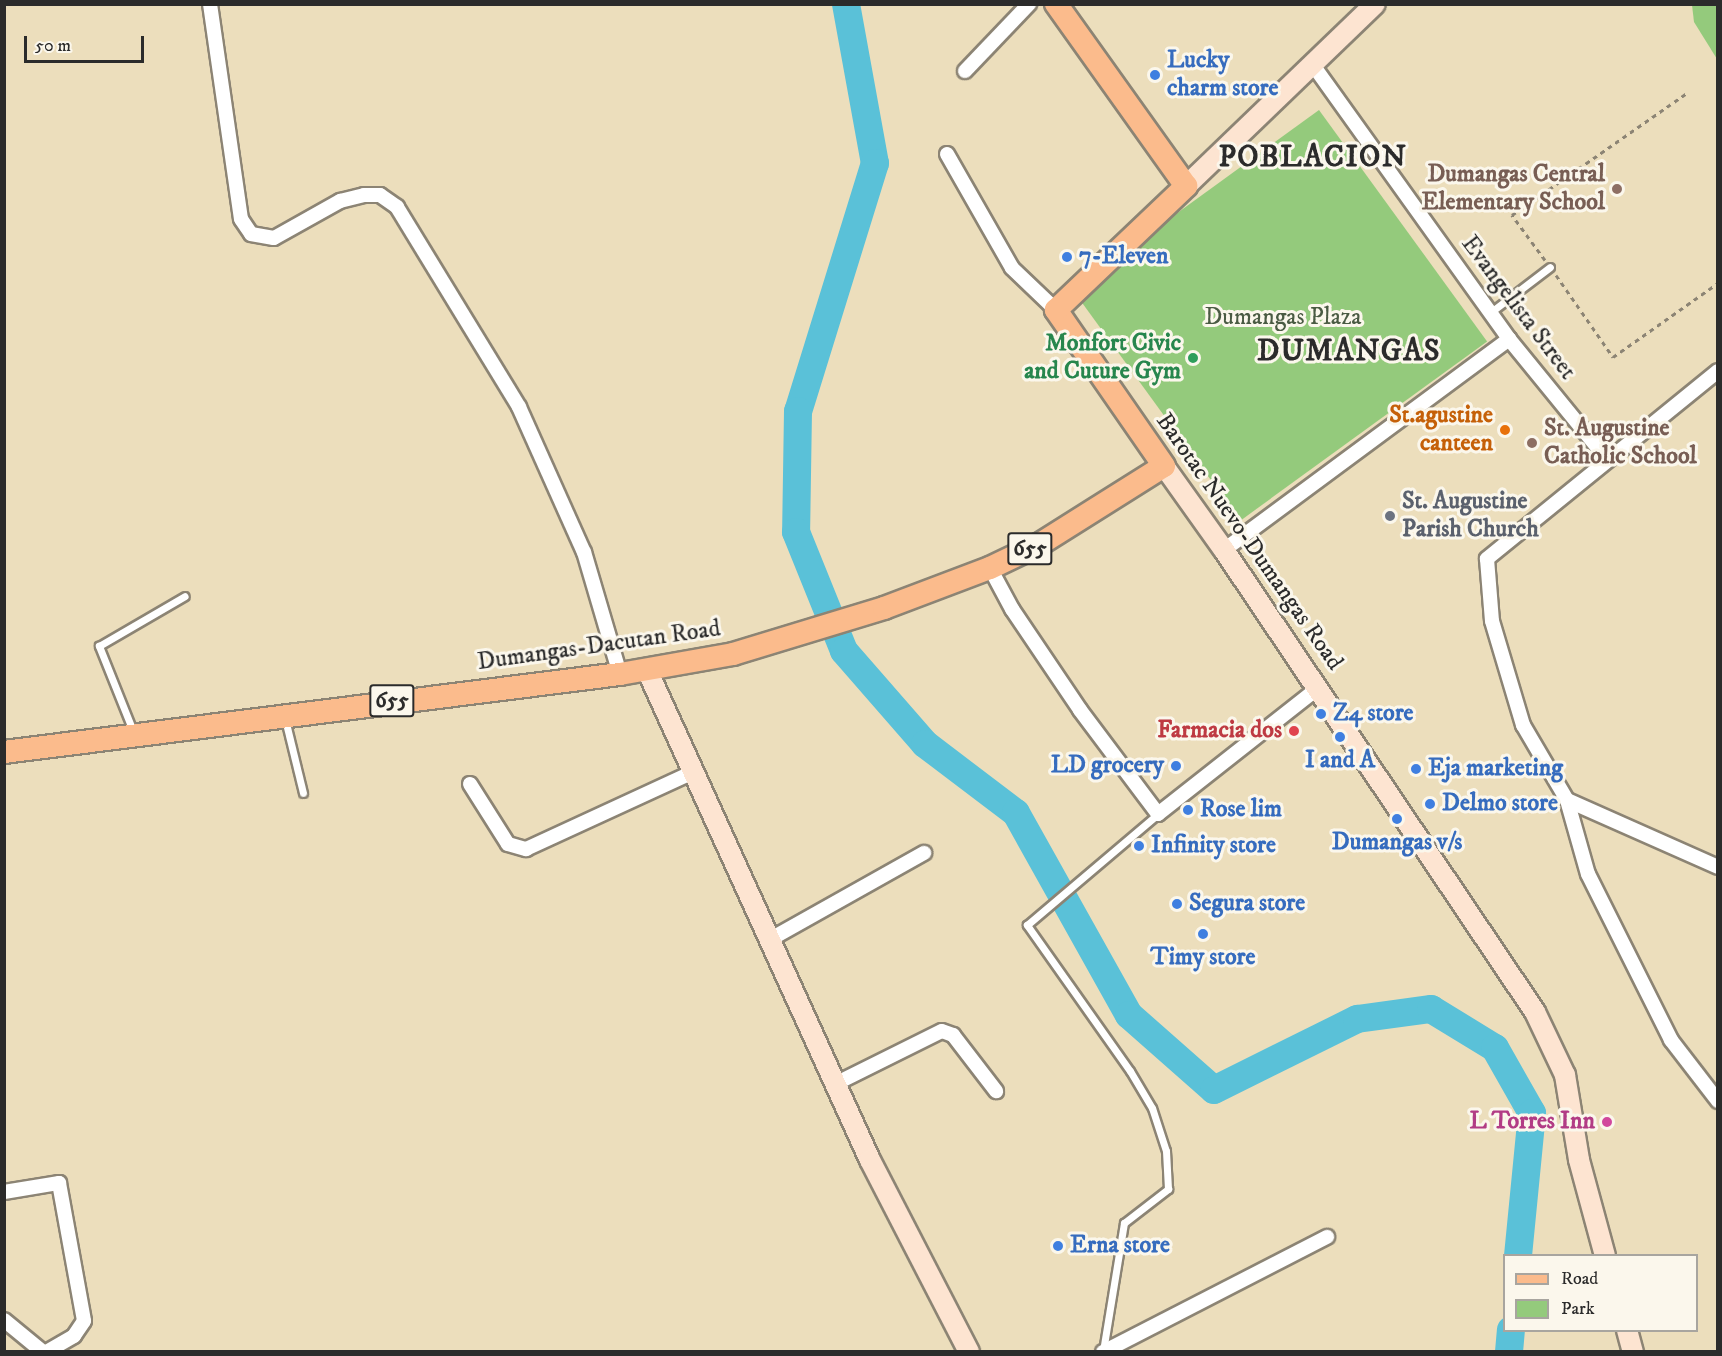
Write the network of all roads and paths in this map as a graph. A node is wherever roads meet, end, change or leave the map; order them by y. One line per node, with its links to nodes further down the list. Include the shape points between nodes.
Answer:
1 (210, 4): 22 (street, via 241,219 251,234 274,238 340,201 380,195 398,207 519,407 584,552)
2 (1029, 4): 6 (street)
3 (1056, 4): 9 (main road)
4 (1375, 4): 5 (street)
5 (1313, 64): 9 (street); 13 (street, Evangelista Street)
6 (965, 71)
7 (1688, 92): 10 (path, via 1512,215)
8 (946, 154): 12 (street, via 1012,268)
9 (1186, 186): 12 (main road)
10 (1550, 267): 11 (path, via 1613,357); 13 (lane)
11 (1718, 283)
12 (1056, 310): 17 (main road, Barotac Nuevo-Dumangas Road)
13 (1491, 312): 14 (street, Evangelista Street)
14 (1509, 339): 16 (street, Evangelista Street); 18 (street)
15 (1718, 372): 16 (street)
16 (1606, 458): 30 (street, via 1486,559 1492,621 1523,725)
17 (1164, 466): 18 (street, Barotac Nuevo-Dumangas Road); 19 (main road, Dumangas-Dacutan Road / 655, via 1040,544)
18 (1224, 550): 23 (street, Barotac Nuevo-Dumangas Road)
19 (990, 568): 21 (main road, Dumangas-Dacutan Road / 655, via 778,643); 31 (street, via 1012,609 1080,710)
20 (185, 596): 25 (lane, via 99,646)
21 (647, 670): 22 (main road, Dumangas-Dacutan Road / 655); 27 (street)
22 (620, 674): 24 (main road, Dumangas-Dacutan Road / 655)
23 (1317, 689): 31 (street); 40 (street, Barotac Nuevo-Dumangas Road, via 1535,1012 1565,1075 1579,1160)
24 (284, 714): 25 (main road, Dumangas-Dacutan Road / 655); 29 (lane)
25 (134, 733): 26 (main road, Dumangas-Dacutan Road / 655)
26 (4, 752)
27 (691, 773): 28 (street, via 526,849 508,844); 34 (street)
28 (470, 784)
29 (303, 793)
30 (1567, 800): 33 (street); 37 (street, via 1588,874 1671,1040)
31 (1158, 814): 43 (lane, via 1027,925 1130,1071 1152,1108 1166,1151 1168,1189 1124,1223)
32 (924, 853): 34 (street)
33 (1718, 867)
34 (769, 940): 35 (street)
35 (835, 1084): 36 (street, via 942,1031 953,1035); 45 (street, via 924,1271)
36 (996, 1091)
37 (1718, 1101)
38 (4, 1192): 44 (street, via 59,1183 84,1321 74,1336)
39 (1327, 1237): 43 (street)
40 (1604, 1254)
41 (4, 1320): 44 (street)
42 (1628, 1332): 46 (street)
43 (1103, 1351)
44 (44, 1352)
45 (969, 1352)
46 (1633, 1352)

